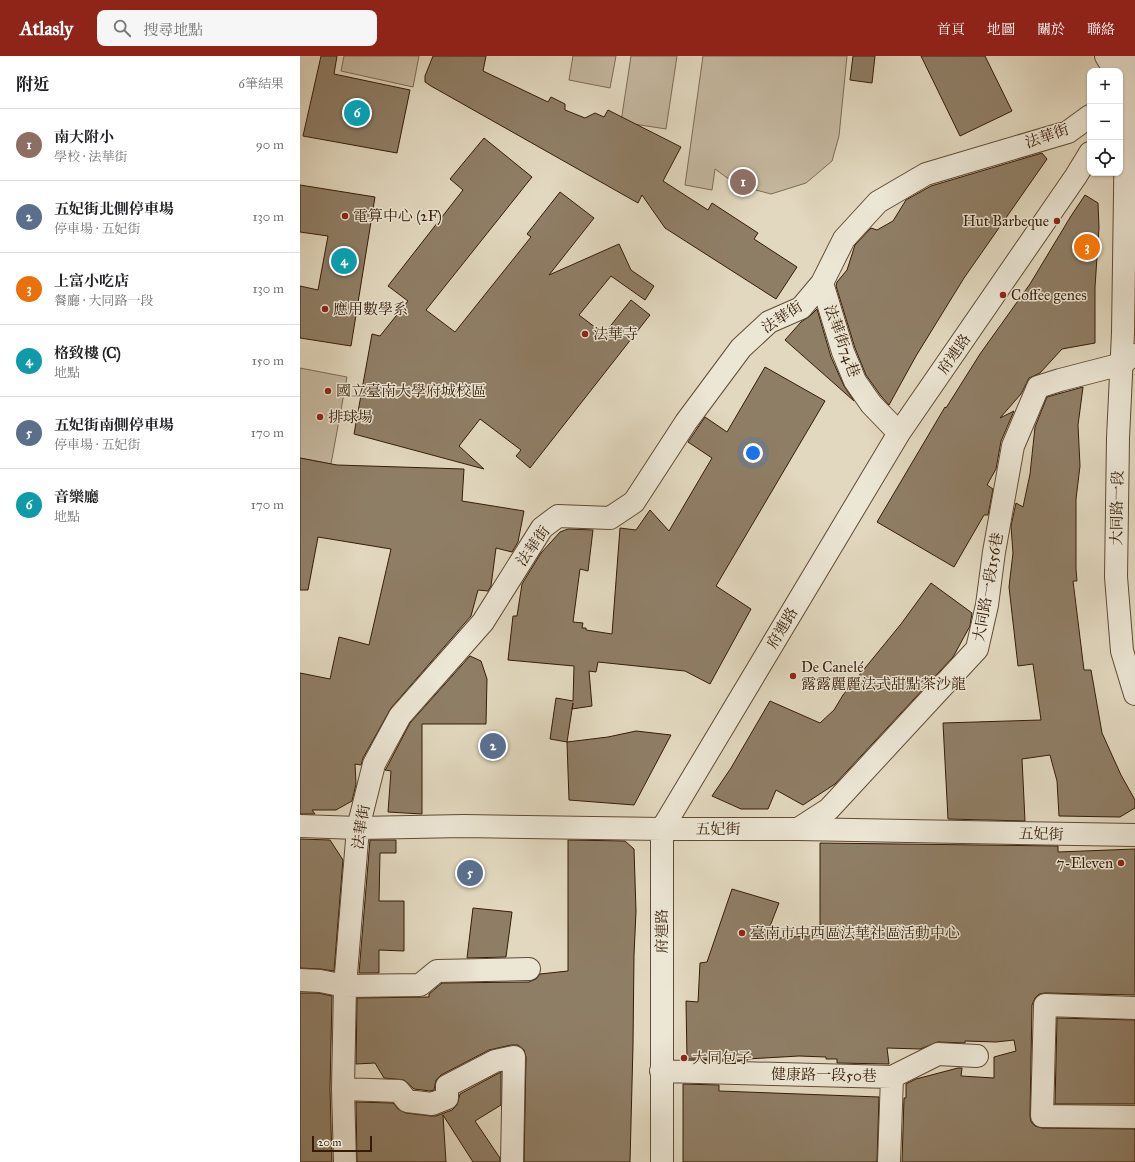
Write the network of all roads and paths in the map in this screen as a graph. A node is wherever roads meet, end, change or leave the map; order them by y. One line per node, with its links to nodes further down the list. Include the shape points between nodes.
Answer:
1 (1106, 56): 3 (street)
2 (1127, 56): 4 (street, 大同路一段)
3 (1113, 68)
4 (1124, 91): 5 (street); 9 (street, 大同路一段)
5 (1135, 116)
6 (1087, 118): 8 (street, 法華街, via 1068,132 926,174 878,202 844,239)
7 (1087, 158): 10 (street, 府連路)
8 (822, 282): 10 (street, 法華街74巷, via 843,352 855,380 871,404); 15 (street, 法華街, via 801,308 769,322 741,348 686,422 634,502 610,518 558,516 542,528 483,622 400,716 374,764)
9 (1129, 359): 11 (street, 大同路一段); 17 (street, 大同路一段156巷, via 1038,387 1013,446 987,605 976,649 829,809)
10 (899, 433): 16 (street, 府連路)
11 (1127, 438): 12 (street, 大同路一段, via 1116,577)
12 (1129, 649): 13 (street, 大同路一段)
13 (1135, 694)
14 (300, 826): 15 (street, 五妃街)
15 (358, 828): 16 (street, 五妃街, via 464,826); 21 (street, 法華街)
16 (662, 829): 17 (street, 五妃街); 24 (street, 府連路)
17 (798, 829): 18 (street, 五妃街)
18 (1135, 835)
19 (529, 969): 21 (street, via 437,971 420,985)
20 (300, 980): 21 (street)
21 (345, 986): 26 (street, 法華街)
22 (1135, 1008): 27 (street, via 1045,1005 1042,1116)
23 (978, 1056): 25 (street, 健康路一段50巷, via 938,1054)
24 (661, 1071): 25 (street, 健康路一段50巷); 30 (street, 府連路)
25 (892, 1077): 31 (street, 健康路一段50巷)
26 (343, 1089): 28 (street, 法華街); 29 (street, via 399,1091 407,1102 432,1104 447,1098 447,1086 495,1061 514,1057)
27 (1135, 1117)
28 (345, 1162)
29 (512, 1162)
30 (662, 1162)
31 (889, 1162)

